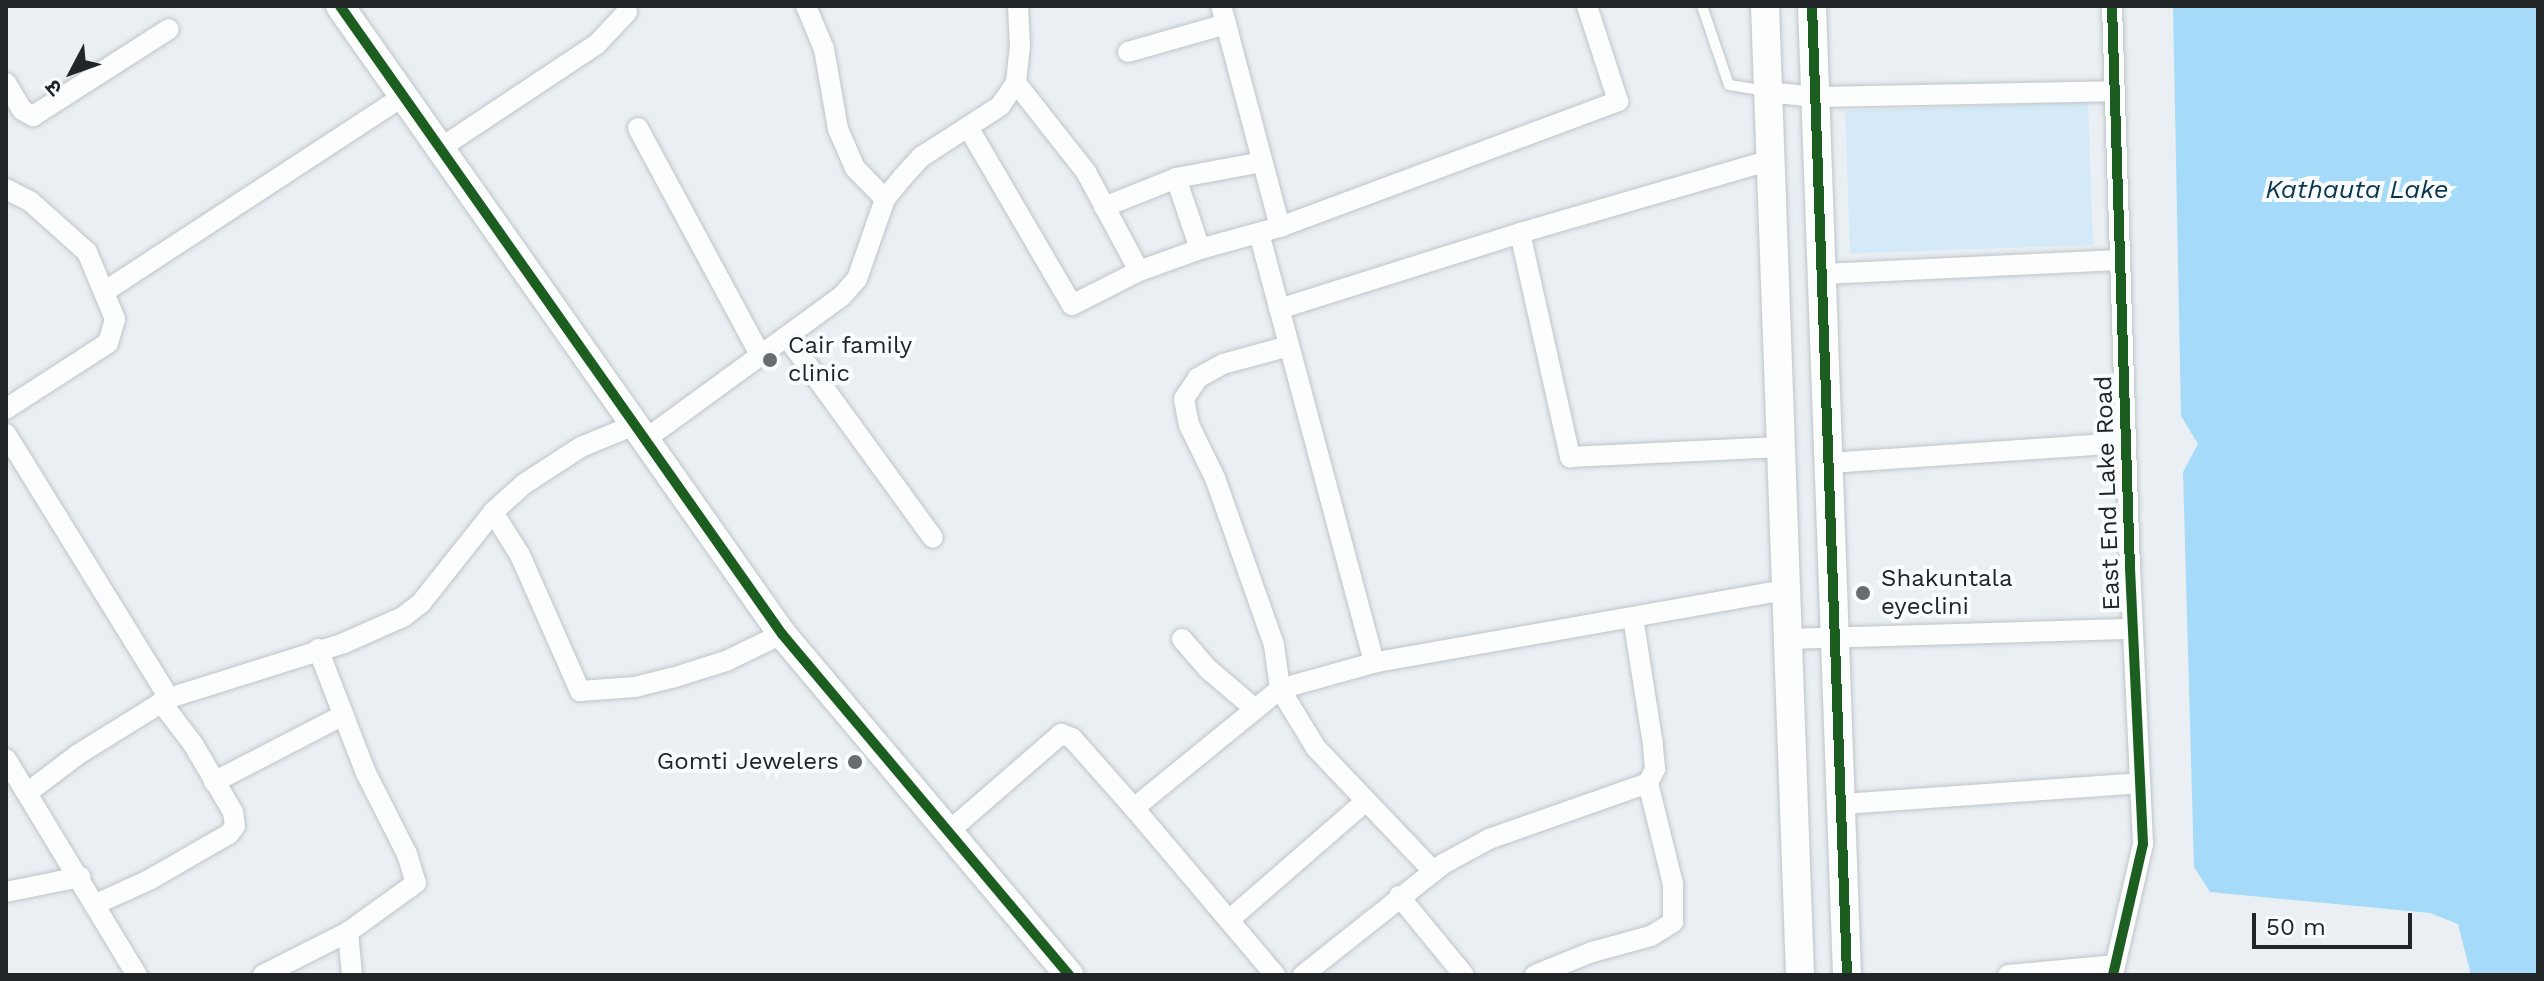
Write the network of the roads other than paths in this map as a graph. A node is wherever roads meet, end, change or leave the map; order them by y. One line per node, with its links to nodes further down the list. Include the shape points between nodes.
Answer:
1 (340, 6): 17 (street)
2 (806, 6): 26 (street, via 824,49 838,129 855,168)
3 (1018, 6): 14 (street)
4 (1587, 6): 28 (street, via 1618,101)
5 (1702, 6): 16 (lane, via 1729,85)
6 (1765, 6): 16 (street)
7 (1812, 6): 18 (street)
8 (2112, 6): 15 (street, East End Lake Road)
9 (626, 8): 21 (street, via 597,44)
10 (1223, 15): 12 (street); 23 (street)
11 (169, 29): 13 (street, via 33,116 22,110)
12 (1128, 52)
13 (6, 83)
14 (1016, 83): 19 (street, via 1000,106); 27 (street, via 1086,172)
15 (2115, 91): 18 (street); 32 (street, East End Lake Road)
16 (1768, 92): 18 (street); 22 (street)
17 (403, 96): 21 (street); 35 (street)
18 (1815, 97): 34 (street)
19 (968, 127): 26 (street, via 921,157); 33 (street, via 1072,305)
20 (638, 128): 39 (street)
21 (439, 149): 41 (street)
22 (1771, 160): 30 (street); 44 (street)
23 (1262, 162): 24 (street); 28 (street)
24 (1176, 178): 27 (street); 31 (street)
25 (6, 189): 35 (street, via 31,202 87,252)
26 (885, 199): 37 (street, via 857,279)
27 (1104, 207): 33 (street)
28 (1280, 227): 29 (street)
29 (1259, 233): 31 (street); 36 (street)
30 (1520, 233): 36 (street); 44 (street, via 1570,457)
31 (1200, 249): 33 (street)
32 (2120, 260): 34 (street); 43 (street, East End Lake Road)
33 (1139, 271)
34 (1822, 274): 45 (street)
35 (104, 292): 40 (street, via 115,319 108,343)
36 (1279, 309): 38 (street)
37 (787, 337): 39 (street); 47 (street)
38 (1289, 346): 56 (street); 57 (street, via 1223,364 1198,378 1184,399 1189,425 1215,478 1274,645)
39 (761, 356): 41 (street)
40 (6, 409)
41 (637, 433): 46 (street, via 581,447 547,466); 51 (street)
42 (6, 434): 58 (street)
43 (2126, 443): 45 (street); 50 (street, East End Lake Road)
44 (1781, 447): 48 (street)
45 (1829, 463): 52 (street)
46 (493, 512): 51 (street, via 520,555 580,691 672,678 726,661); 55 (street, via 421,603 403,617)
47 (933, 538)
48 (1786, 590): 49 (street); 54 (street)
49 (1633, 618): 56 (street); 63 (street, via 1653,745 1655,769)
50 (2133, 629): 52 (street); 64 (street, East End Lake Road)
51 (782, 634): 69 (street)
52 (1835, 638): 54 (street); 67 (street)
53 (1182, 639): 59 (street)
54 (1788, 639): 86 (street)
55 (318, 649): 58 (street); 60 (street)
56 (1377, 662): 57 (street)
57 (1280, 689): 59 (street); 66 (street, via 1316,748)
58 (165, 700): 62 (street); 65 (street)
59 (1254, 708): 68 (street)
60 (343, 715): 62 (street); 76 (street, via 416,883)
61 (9, 770): 65 (street)
62 (214, 782): 74 (street, via 233,812 235,826 229,834)
63 (1648, 783): 70 (street, via 1489,839); 85 (street, via 1673,884 1673,922 1651,936)
64 (2140, 783): 67 (street); 77 (street, East End Lake Road, via 2143,844)
65 (27, 793): 71 (street)
66 (1366, 801): 70 (street); 75 (street)
67 (1842, 804): 87 (street)
68 (1134, 808): 69 (street, via 1072,738 1061,734); 75 (street)
69 (948, 832): 81 (street)
70 (1433, 871): 73 (street)
71 (80, 877): 72 (street); 74 (street)
72 (6, 892)
73 (1399, 896): 83 (street); 84 (street)
74 (96, 904): 78 (street)
75 (1229, 920): 82 (street)
76 (348, 932): 79 (street); 80 (street)
77 (2114, 970): 88 (street)
78 (137, 975)
79 (263, 975)
80 (352, 975)
81 (1069, 975)
82 (1275, 975)
83 (1303, 975)
84 (1464, 975)
85 (1535, 975)
86 (1800, 975)
87 (1847, 975)
88 (2008, 975)

